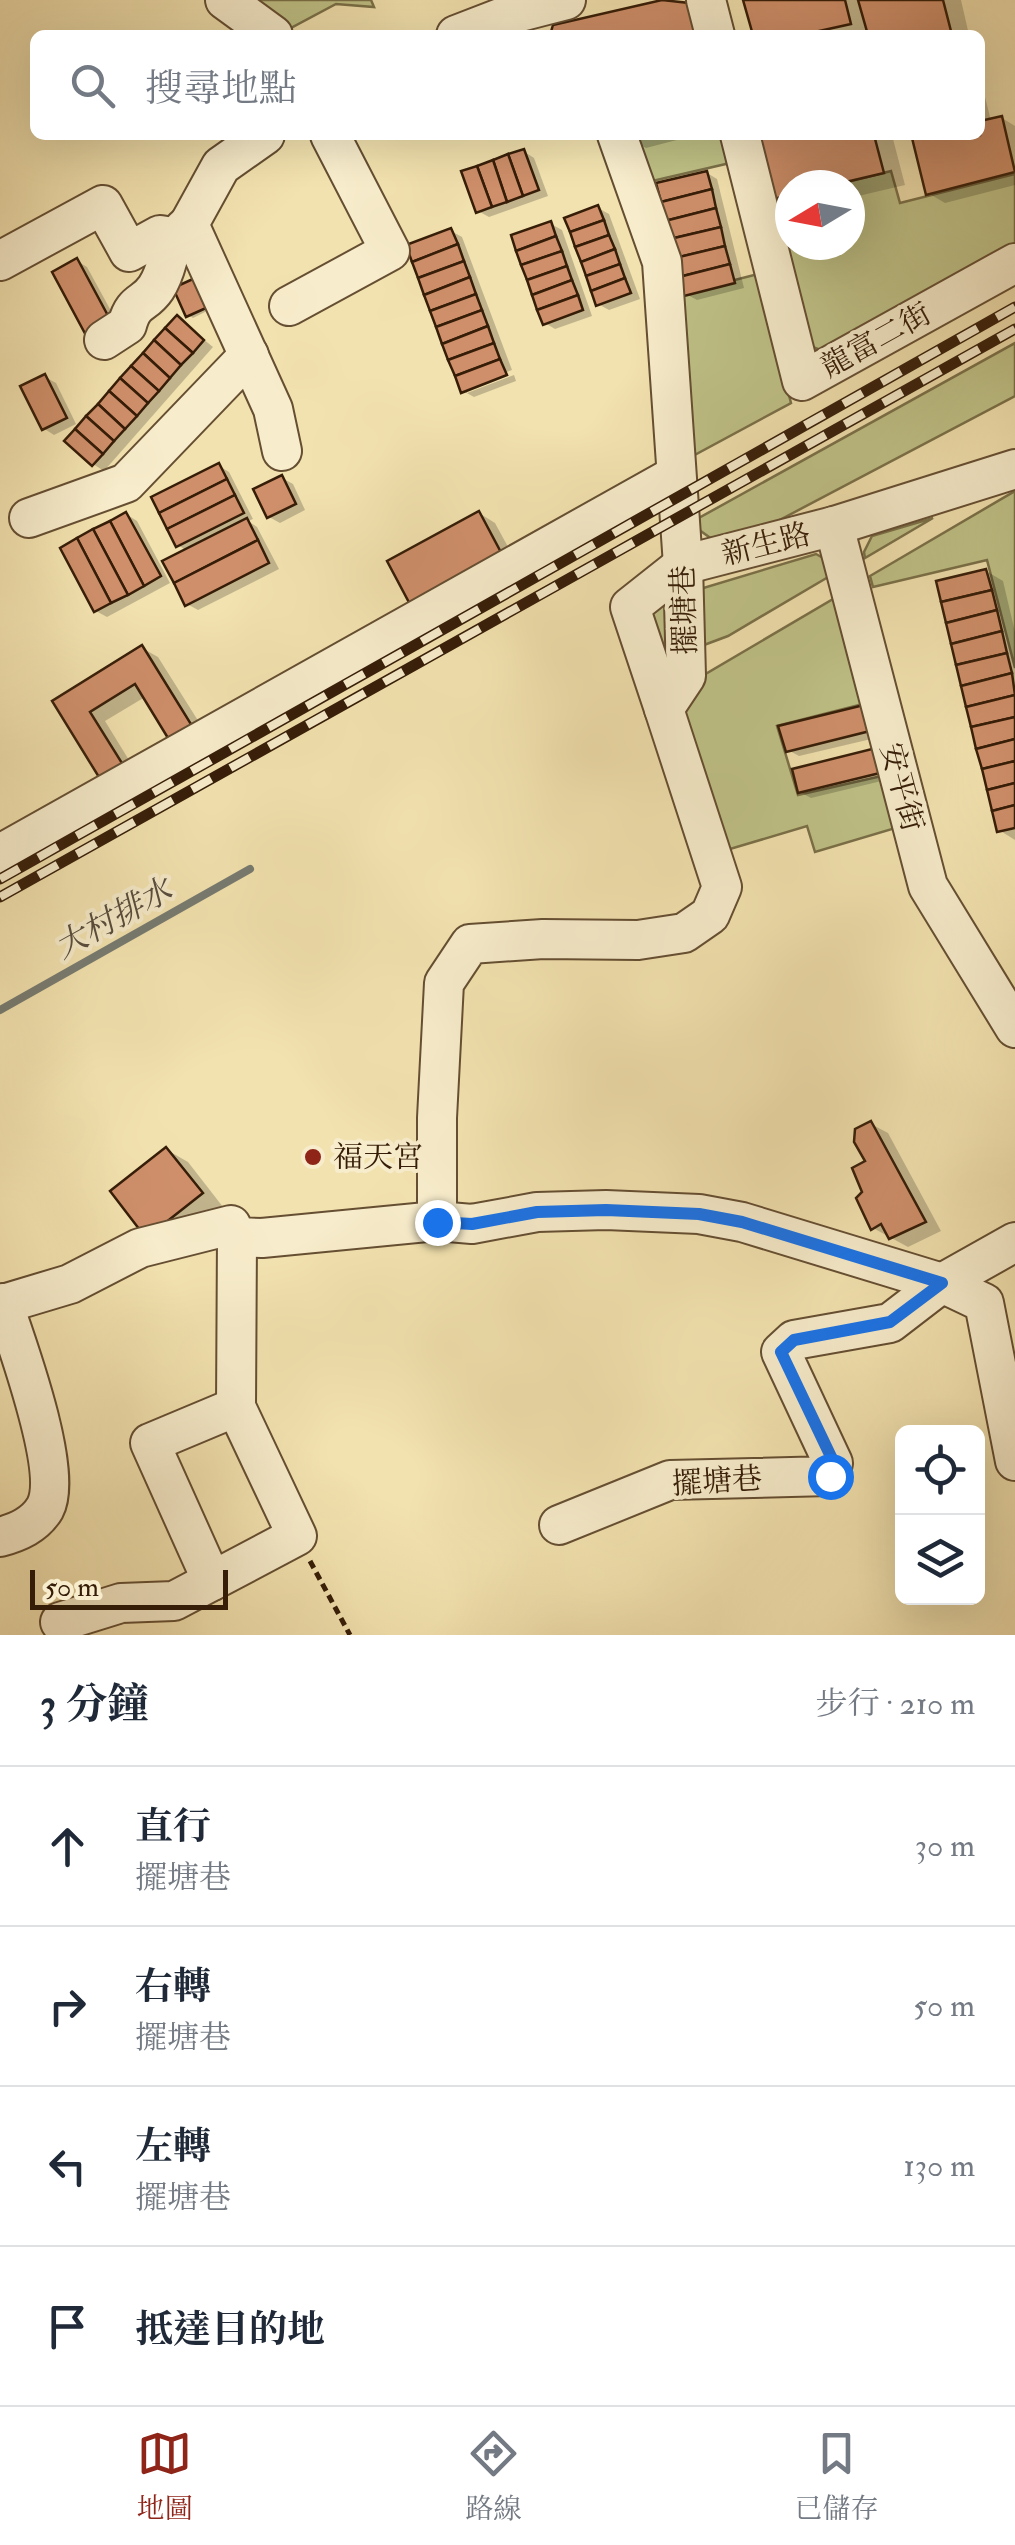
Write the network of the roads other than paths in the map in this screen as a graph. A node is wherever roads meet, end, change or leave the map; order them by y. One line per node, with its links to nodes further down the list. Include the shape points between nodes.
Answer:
1 (225, 0): 5 (street)
2 (566, 0): 4 (street)
3 (706, 0): 7 (street)
4 (510, 17): 6 (street)
5 (266, 30)
6 (471, 30)
7 (714, 30)
8 (258, 140): 12 (street, via 221,166)
9 (333, 140): 15 (street, via 390,251)
10 (618, 140): 20 (street, 擺塘巷, via 662,262)
11 (741, 140): 14 (street, 龍富二街, via 802,381)
12 (181, 230): 13 (street, via 129,252 103,205); 16 (street, via 160,284 132,308 128,325); 17 (street)
13 (0, 260)
14 (1015, 264)
15 (289, 306)
16 (104, 340)
17 (249, 356): 18 (street, via 274,409); 21 (street, via 126,483)
18 (282, 451)
19 (1015, 468): 22 (street, 新生路)
20 (676, 475): 23 (street, 擺塘巷); 25 (street)
21 (30, 518)
22 (834, 526): 23 (street, 新生路); 26 (street, 安平街, via 928,886)
23 (683, 565): 24 (street, 擺塘巷, via 686,676); 24 (street, 新生路, via 630,607)
24 (664, 709): 27 (street, via 722,888 710,916 684,934 638,940 470,944 444,984)
25 (0, 854)
26 (1015, 1028)
27 (437, 1222): 28 (street); 30 (street, via 472,1224 537,1212 699,1214)
28 (238, 1238): 31 (street, via 231,1224 140,1248 70,1284); 32 (street)
29 (1015, 1242): 30 (street)
30 (942, 1283): 33 (street, via 984,1303); 34 (street, 擺塘巷, via 890,1322 794,1340 781,1352 834,1463 830,1476 670,1480)
31 (2, 1304): 35 (street, via 31,1385 50,1484 38,1517)
32 (236, 1406): 36 (street, via 297,1536); 36 (street, via 150,1443)
33 (1015, 1461)
34 (558, 1524)
35 (0, 1537)
36 (212, 1581): 37 (street, via 174,1600 121,1604)
37 (60, 1622)

